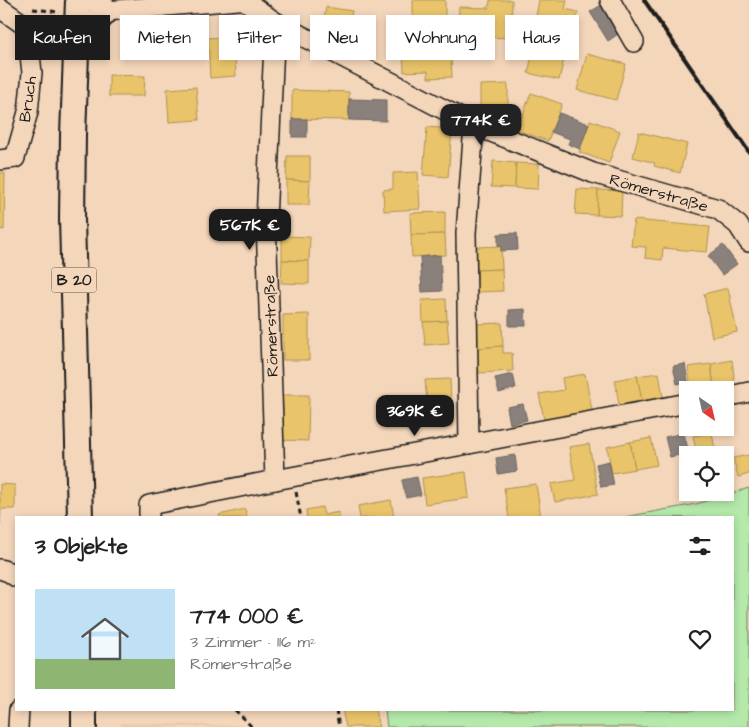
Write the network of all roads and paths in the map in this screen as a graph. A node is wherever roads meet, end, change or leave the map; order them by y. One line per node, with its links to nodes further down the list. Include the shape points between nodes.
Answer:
1 (238, 0): 4 (street)
2 (244, 0): 8 (street, Römerstraße)
3 (610, 0): 10 (street)
4 (101, 6)
5 (78, 7): 7 (path)
6 (0, 8): 14 (street, Bruch, via 27,27 32,73 28,112 15,158)
7 (28, 8)
8 (264, 15)
9 (300, 35): 13 (street, Römerstraße)
10 (634, 42)
11 (75, 60): 22 (main road, B 20, via 72,219)
12 (272, 60): 21 (street, Römerstraße, via 266,221)
13 (474, 124): 15 (street, Römerstraße, via 594,173 718,209 738,224); 19 (street, via 466,233)
14 (0, 160)
15 (749, 242)
16 (749, 392): 17 (street)
17 (734, 394)
18 (679, 406): 19 (street)
19 (469, 444): 20 (street)
20 (293, 476): 21 (street); 24 (path)
21 (275, 480): 23 (street, via 149,505)
22 (80, 516)
23 (149, 516)
24 (301, 516)
25 (0, 568): 26 (street)
26 (15, 577)
27 (20, 711): 31 (street)
28 (84, 711): 32 (main road)
29 (236, 711): 33 (path)
30 (336, 711): 34 (path)
31 (18, 727)
32 (84, 727)
33 (252, 727)
34 (339, 727)

